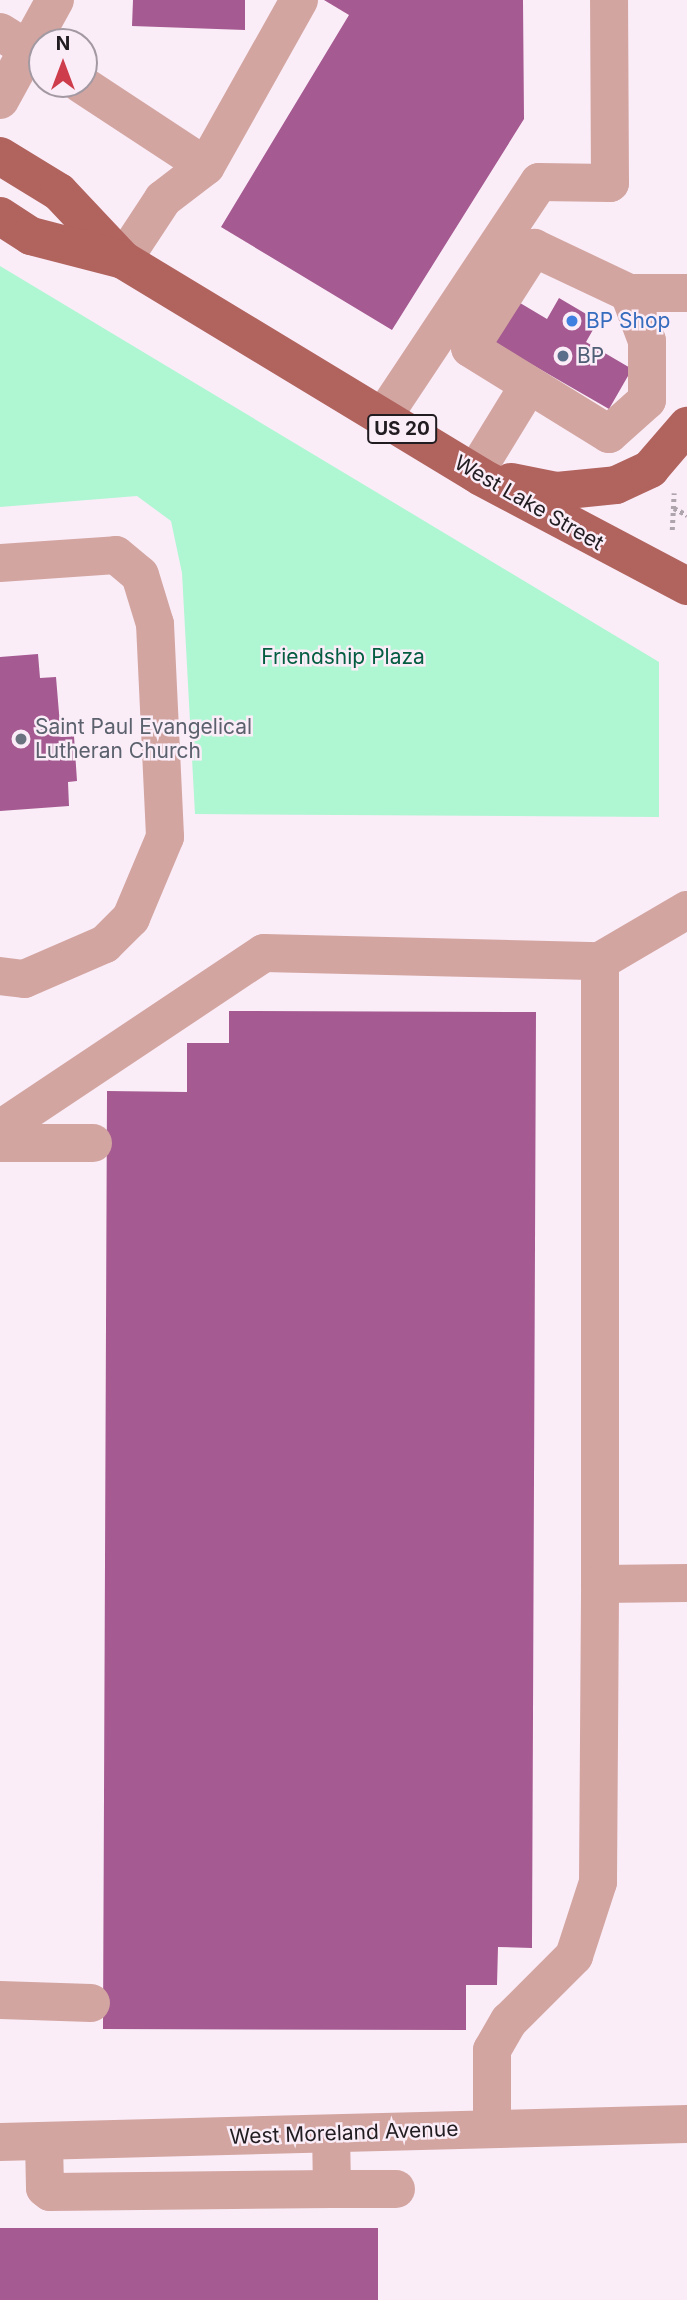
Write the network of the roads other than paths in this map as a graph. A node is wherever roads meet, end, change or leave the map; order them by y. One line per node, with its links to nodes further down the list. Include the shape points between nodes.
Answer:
1 (55, 0): 4 (street)
2 (299, 0): 8 (street)
3 (609, 0): 14 (street, via 610,183 539,182)
4 (24, 47): 6 (street)
5 (98, 95): 8 (street)
6 (0, 100)
7 (0, 156): 10 (main road, West Lake Street / US 20, via 59,192)
8 (206, 166): 10 (street, via 163,199)
9 (0, 216): 10 (main road, West Lake Street / US 20, via 31,236)
10 (123, 260): 14 (main road, West Lake Street / US 20)
11 (629, 293): 12 (street); 13 (street, via 647,341 647,400 609,434); 13 (street, via 534,248 470,348)
12 (687, 293)
13 (529, 385): 16 (street)
14 (383, 417): 16 (main road, West Lake Street / US 20)
15 (687, 426): 16 (main road, via 650,469 616,485 557,491)
16 (478, 475): 18 (main road, West Lake Street / US 20)
17 (0, 563): 21 (street, via 116,555 140,575 155,624 165,836 131,918 105,944 24,979)
18 (687, 586)
19 (687, 910): 20 (street)
20 (600, 961): 22 (street, via 264,953); 26 (street)
21 (0, 976)
22 (0, 1129)
23 (0, 1143): 24 (street)
24 (93, 1143)
25 (687, 1583): 26 (street)
26 (600, 1584): 30 (street, via 598,1882 574,1956 509,2021 492,2050)
27 (0, 2000): 28 (street)
28 (91, 2003)
29 (687, 2124): 30 (street, West Moreland Avenue)
30 (492, 2129): 31 (street, West Moreland Avenue)
31 (331, 2134): 32 (street, West Moreland Avenue); 34 (street)
32 (44, 2141): 33 (street, West Moreland Avenue); 34 (street, via 45,2188 50,2192)
33 (0, 2142)
34 (331, 2189): 35 (street)
35 (396, 2189)

